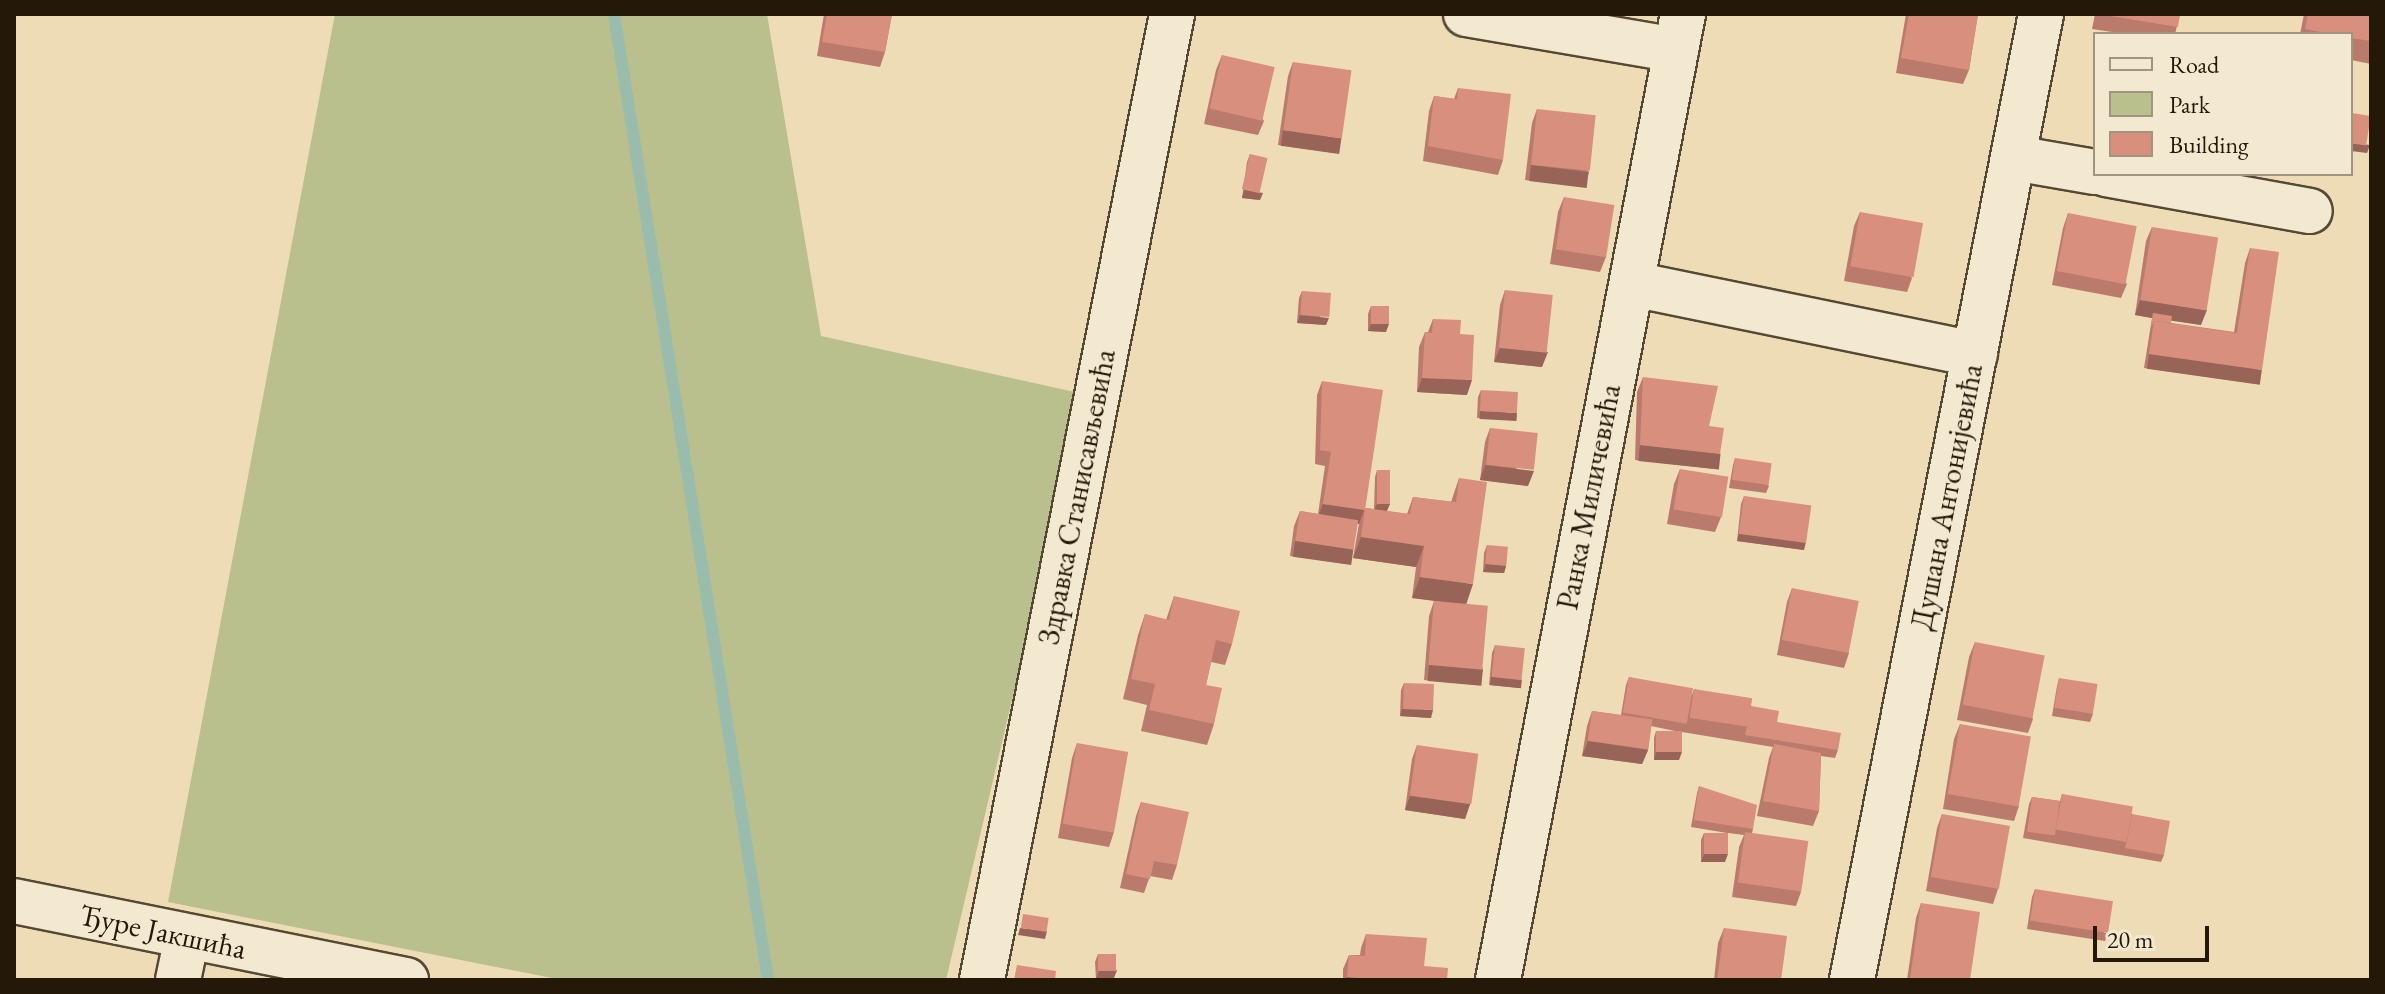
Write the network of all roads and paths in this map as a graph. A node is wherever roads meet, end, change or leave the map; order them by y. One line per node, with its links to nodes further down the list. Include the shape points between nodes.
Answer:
1 (1172, 14): 15 (street, Здравка Станисављевића)
2 (1466, 14): 4 (street)
3 (2041, 14): 5 (street, Душана Антонијевића)
4 (1680, 32): 9 (street, Ранка Миличевића)
5 (2014, 158): 6 (street); 10 (street, Душана Антонијевића)
6 (2093, 172)
7 (2117, 176): 8 (street)
8 (2310, 211)
9 (1633, 284): 10 (street); 16 (street, Ранка Миличевића)
10 (1975, 354): 17 (street, Душана Антонијевића)
11 (14, 901): 12 (street, Ђуре Јакшића)
12 (187, 937): 13 (street); 14 (street, Ђуре Јакшића)
13 (178, 980)
14 (406, 980)
15 (982, 980)
16 (1498, 980)
17 (1852, 980)

